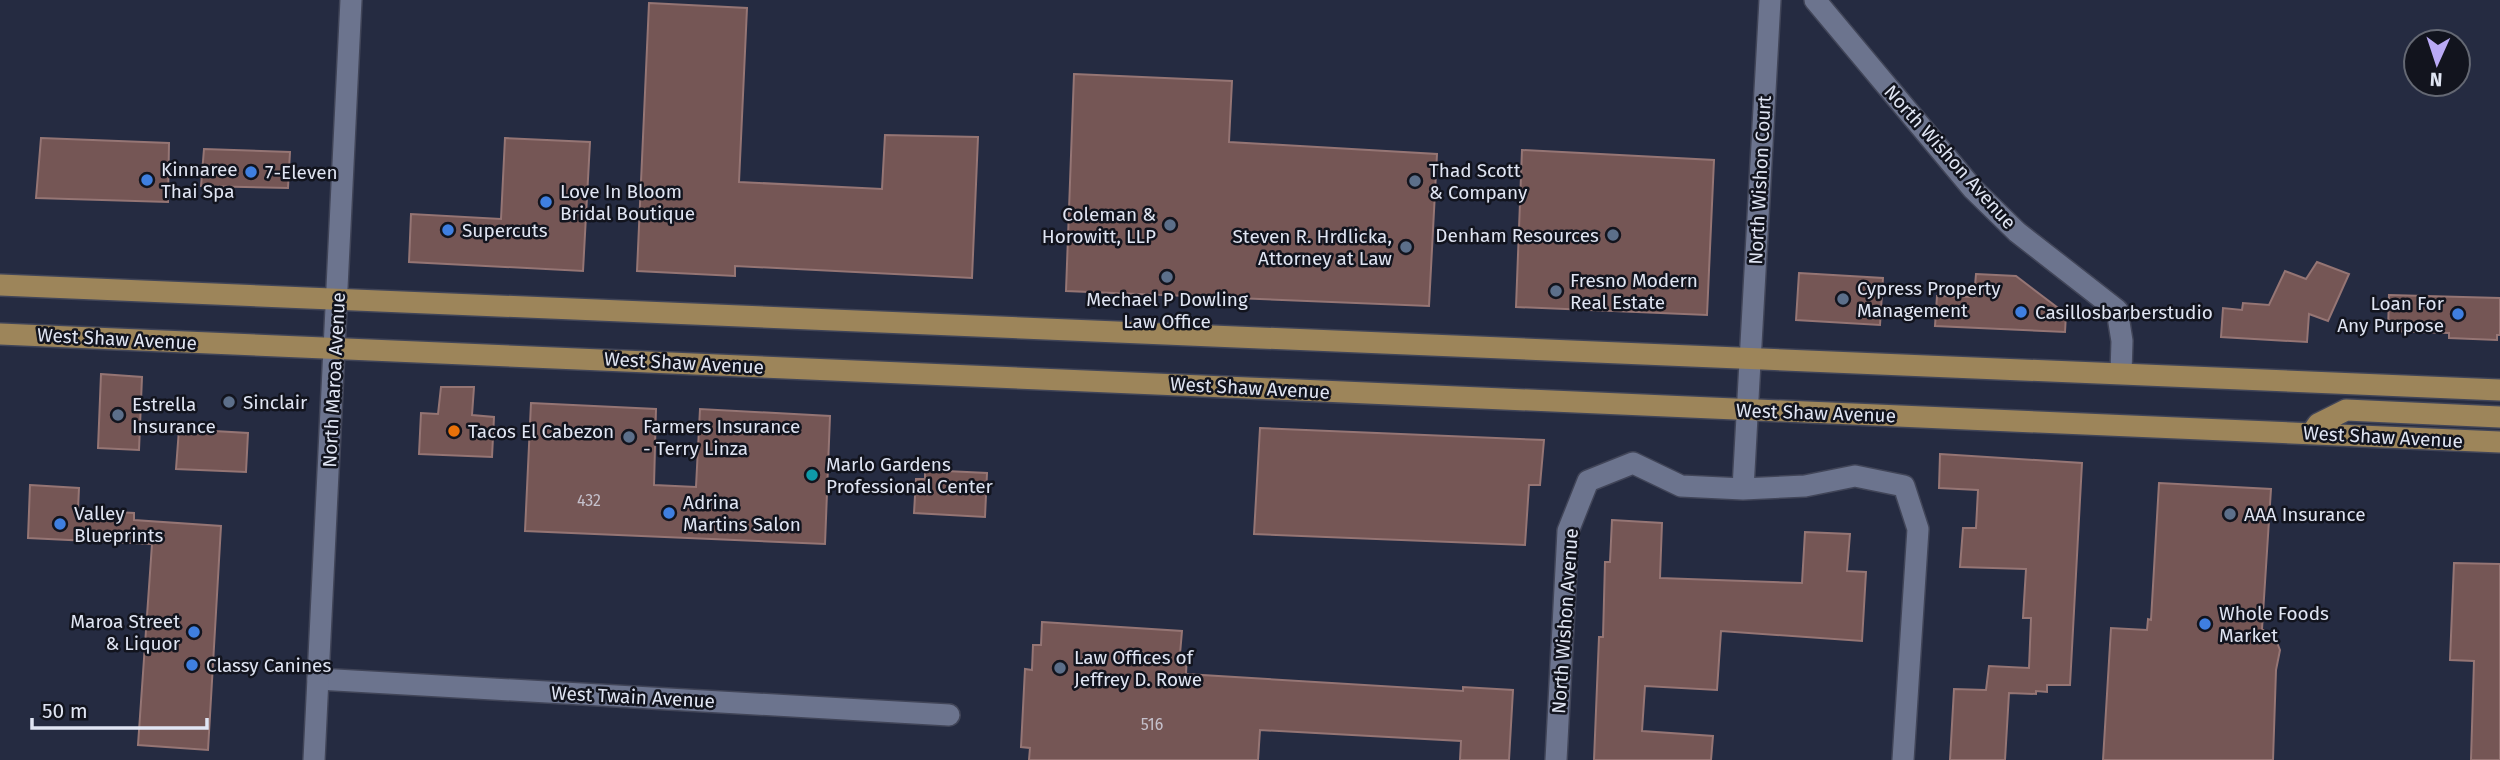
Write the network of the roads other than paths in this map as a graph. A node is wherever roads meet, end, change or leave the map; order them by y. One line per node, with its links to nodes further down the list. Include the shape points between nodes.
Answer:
1 (351, 0): 5 (street, North Maroa Avenue)
2 (1770, 0): 8 (street, North Wishon Court)
3 (1815, 0): 9 (street, North Wishon Avenue, via 1973,189 2017,232 2117,310 2122,341)
4 (0, 285): 5 (main road)
5 (338, 300): 7 (street, North Maroa Avenue); 8 (main road)
6 (0, 334): 7 (main road, West Shaw Avenue)
7 (336, 348): 11 (main road, West Shaw Avenue); 16 (street, North Maroa Avenue)
8 (1750, 359): 9 (main road); 11 (street)
9 (2120, 373): 10 (main road)
10 (2500, 390)
11 (1747, 410): 13 (main road, West Shaw Avenue); 15 (street)
12 (2500, 417): 13 (main road, via 2346,410 2318,424)
13 (2311, 434): 14 (main road, West Shaw Avenue)
14 (2500, 442)
15 (1744, 489): 19 (street, North Wishon Avenue, via 1681,486 1633,463 1588,481 1568,531); 20 (street, North Wishon Avenue, via 1805,486 1855,476 1904,486 1918,528)
16 (318, 679): 17 (street, West Twain Avenue); 18 (street, North Maroa Avenue)
17 (949, 715)
18 (314, 760)
19 (1556, 760)
20 (1903, 760)

